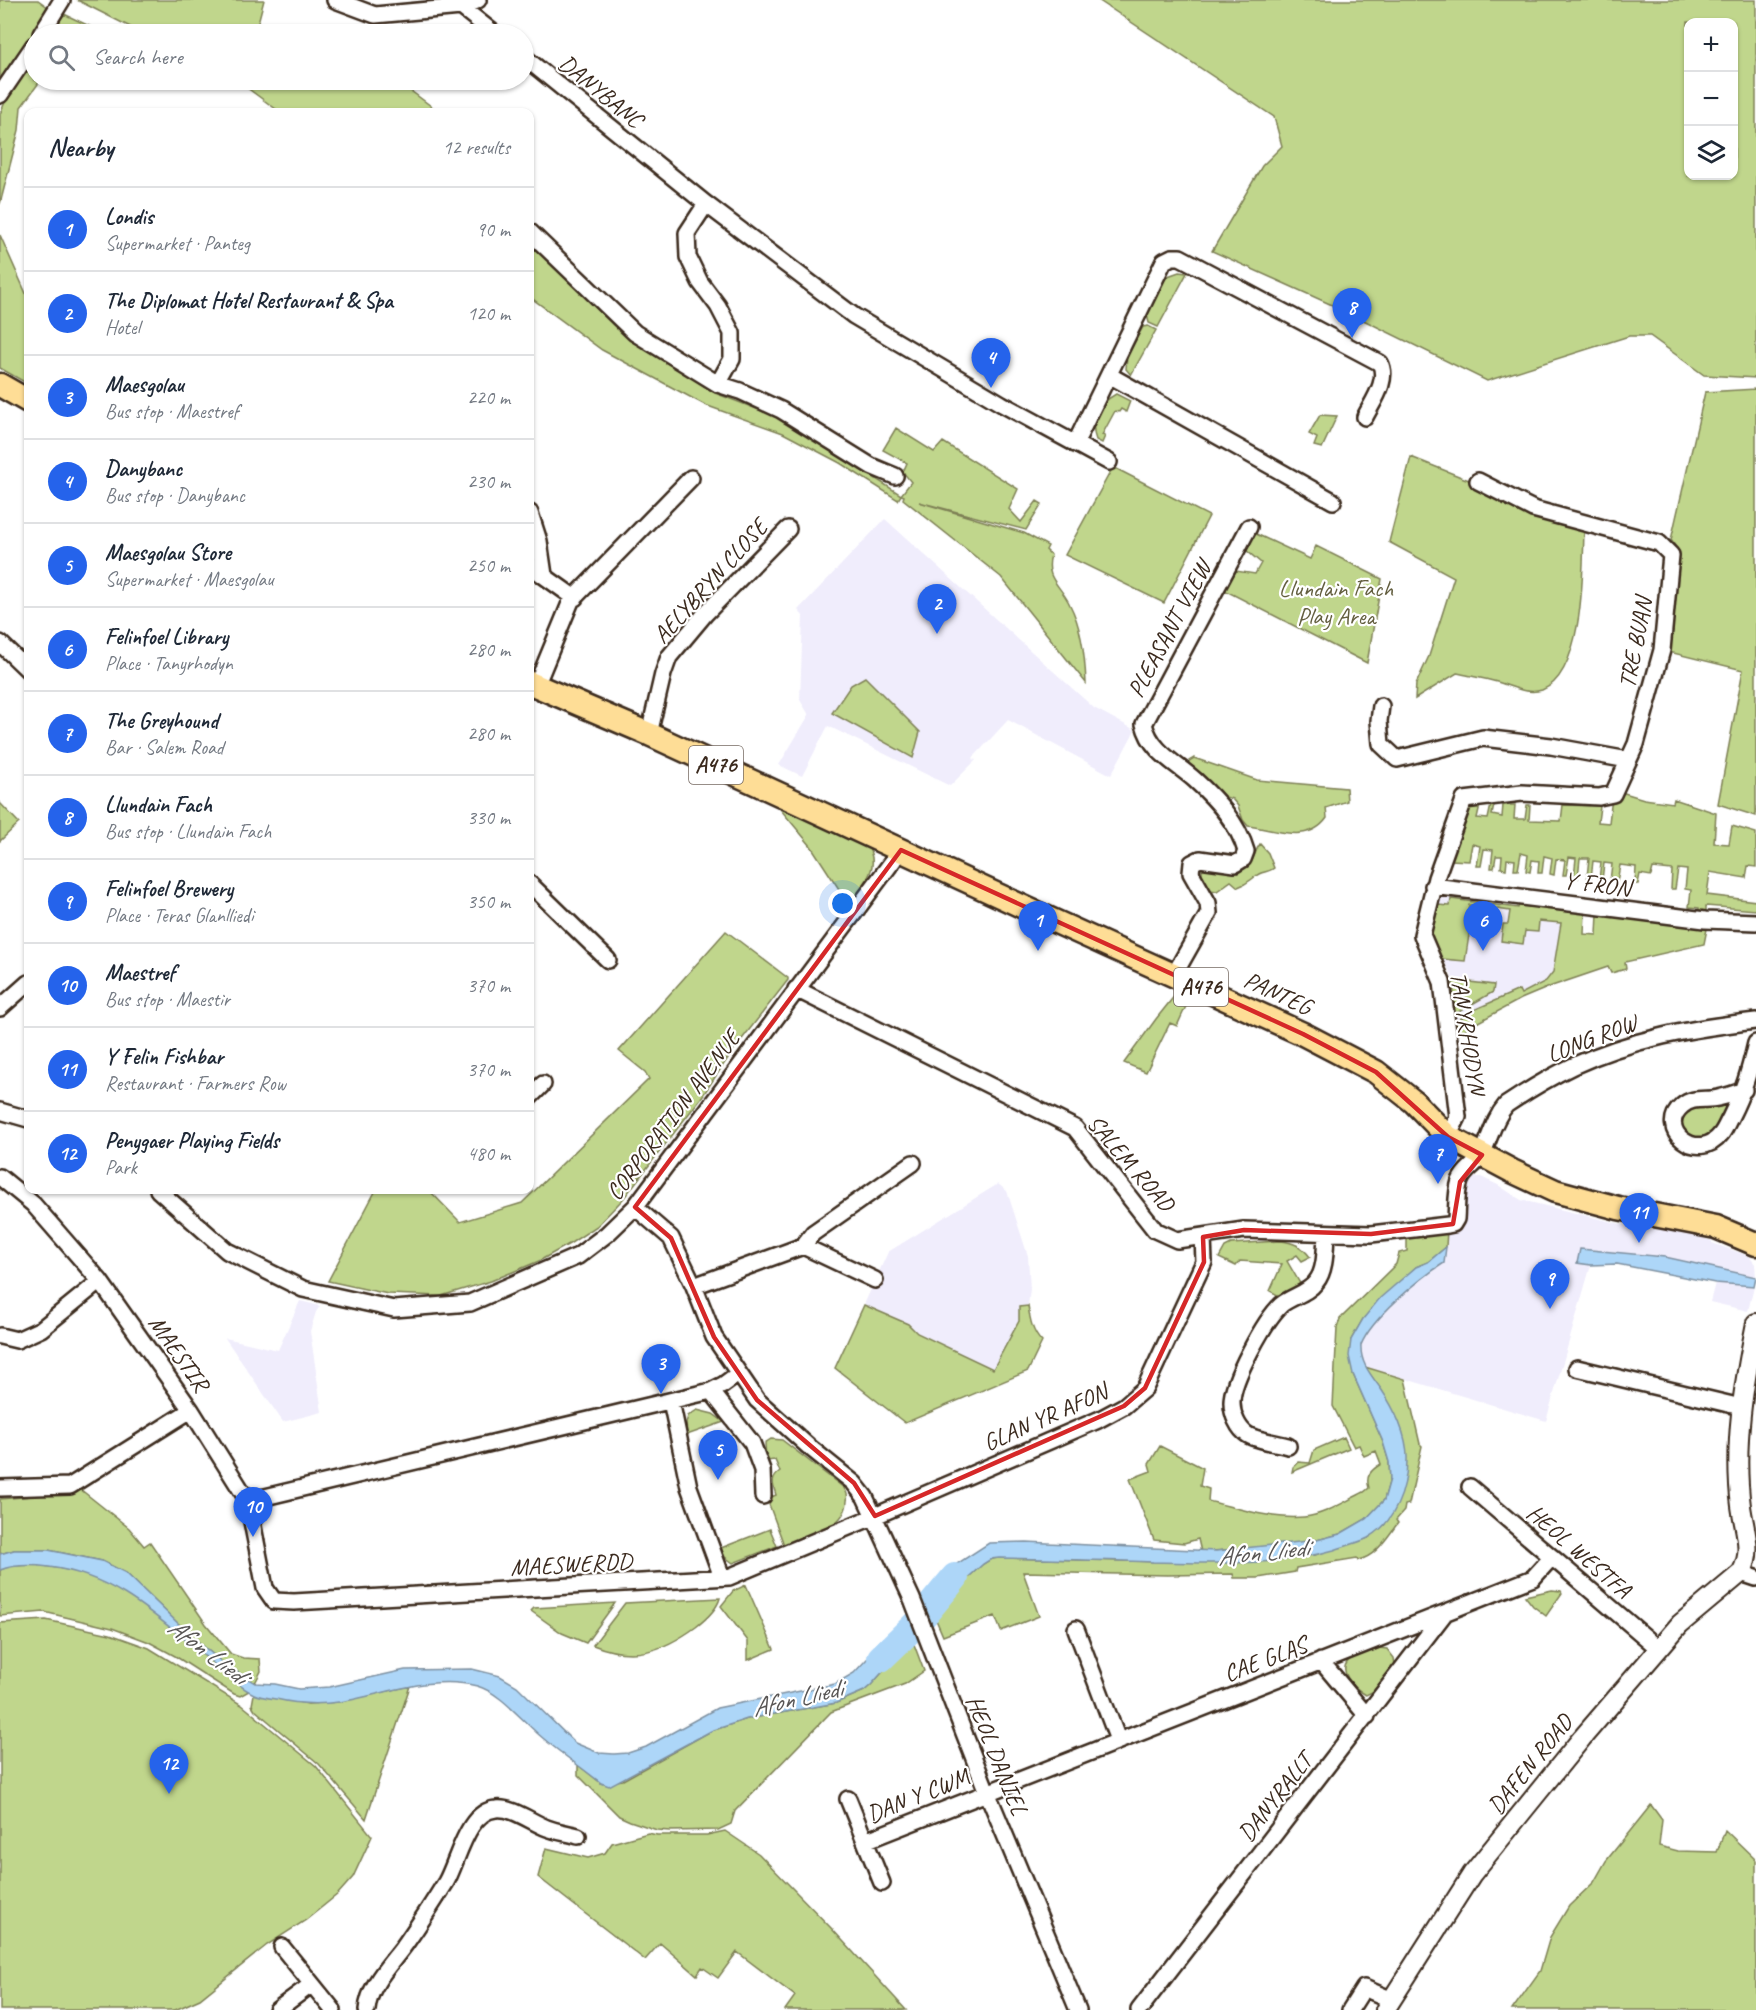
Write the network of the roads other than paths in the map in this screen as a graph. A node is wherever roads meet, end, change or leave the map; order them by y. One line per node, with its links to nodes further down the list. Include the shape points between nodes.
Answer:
1 (62, 0): 5 (street)
2 (335, 0): 4 (street, via 375,15)
3 (478, 0): 4 (street)
4 (461, 7): 6 (street)
5 (48, 24)
6 (482, 24)
7 (24, 62): 9 (street)
8 (534, 65): 10 (street, DANYBANC)
9 (0, 95)
10 (706, 204): 13 (street, via 687,233 688,256 732,333 732,359); 17 (street, DANYBANC, via 854,316 942,359 1002,404)
11 (534, 236): 13 (street, via 635,333)
12 (1109, 375): 16 (street, via 1164,261 1180,257 1380,363 1383,379); 17 (street); 22 (street)
13 (718, 384): 19 (street, via 781,410 870,466)
14 (0, 385): 15 (main road)
15 (24, 399)
16 (1365, 417)
17 (1075, 444): 18 (street, DANYBANC)
18 (1109, 462)
19 (895, 476)
20 (691, 478): 28 (street)
21 (1478, 481): 35 (street, TRE BUAN, via 1533,510 1659,543 1671,555 1662,650)
22 (1333, 501)
23 (534, 525): 27 (street)
24 (1249, 527): 42 (street, PLEASANT VIEW, via 1144,724 1158,751 1196,781 1234,824 1246,851 1244,859 1235,864 1200,859 1192,863 1191,873 1208,903 1209,913)
25 (788, 529): 34 (street, AELYBRYN CLOSE, via 669,657)
26 (534, 569): 27 (street)
27 (544, 575): 28 (street)
28 (575, 598): 31 (street)
29 (0, 643): 30 (street)
30 (24, 666)
31 (534, 683)
32 (534, 685): 34 (main road, A476)
33 (1380, 706): 35 (street, via 1381,744 1397,759 1483,738)
34 (649, 734): 37 (main road, A476)
35 (1628, 760): 36 (street, TRE BUAN, via 1613,794 1607,796 1522,793)
36 (1464, 800): 38 (street, TANYRHODYN)
37 (901, 850): 42 (main road, PANTEG / A476); 44 (street, CORPORATION AVENUE)
38 (1433, 886): 40 (street, Y FRON, via 1705,920); 53 (street, TANYRHODYN, via 1422,935 1442,982 1458,1117)
39 (534, 888): 41 (street)
40 (1756, 922)
41 (608, 960)
42 (1174, 975): 53 (main road, PANTEG / A476, via 1376,1072 1414,1102)
43 (24, 986): 45 (street)
44 (796, 989): 58 (street, CORPORATION AVENUE); 60 (street, SALEM ROAD, via 1075,1128 1155,1230 1178,1240)
45 (0, 1008)
46 (1756, 1021): 54 (street, LONG ROW, via 1691,1029 1573,1066 1506,1105 1498,1114)
47 (1756, 1043): 49 (street)
48 (543, 1084): 50 (street)
49 (1744, 1090): 49 (street, via 1721,1135 1701,1146 1688,1144 1678,1136 1675,1116 1684,1104)
50 (534, 1093)
51 (0, 1111): 52 (street)
52 (24, 1118)
53 (1448, 1137): 54 (main road, PANTEG / A476)
54 (1478, 1160): 59 (street, SALEM ROAD, via 1460,1182 1453,1224 1371,1234); 61 (main road, A476, via 1555,1191 1716,1227)
55 (913, 1163): 62 (street, via 813,1233)
56 (0, 1177): 64 (street, MAESTIR, via 33,1204)
57 (163, 1194): 58 (street, CORPORATION AVENUE, via 227,1251 303,1289 394,1309 470,1303 578,1256)
58 (635, 1207): 65 (street, HEOL DANIEL, via 671,1238)
59 (1326, 1233): 60 (street, SALEM ROAD, via 1244,1230); 74 (street, via 1322,1273 1316,1283 1282,1305 1264,1325 1244,1361 1232,1401 1235,1421 1247,1435)
60 (1203, 1237): 79 (street, GLAN YR AFON, via 1204,1262 1199,1273 1145,1388 1124,1406)
61 (1756, 1244)
62 (803, 1246): 63 (street); 65 (street)
63 (875, 1280)
64 (100, 1281): 67 (street, via 41,1329 17,1340); 73 (street, MAESTIR)
65 (694, 1286): 69 (street, HEOL DANIEL, via 714,1337)
66 (1756, 1323): 72 (street)
67 (0, 1336)
68 (1577, 1368): 72 (street)
69 (738, 1374): 70 (street); 79 (street, HEOL DANIEL, via 757,1400 854,1483)
70 (711, 1391): 71 (street); 77 (street, via 752,1443 762,1470)
71 (671, 1401): 78 (street); 82 (street, via 689,1487)
72 (1742, 1407): 81 (street, via 1738,1462)
73 (191, 1410): 76 (street, via 70,1485); 78 (street, MAESTIR)
74 (1288, 1446)
75 (1470, 1487): 80 (street, HEOL WESTFA)
76 (0, 1488)
77 (763, 1496)
78 (248, 1501): 83 (street, MAESTIR)
79 (875, 1516): 82 (street, MAESWERDD); 90 (street, HEOL DANIEL, via 912,1599)
80 (1552, 1557): 84 (street, CAE GLAS, via 1533,1578); 86 (street, HEOL WESTFA)
81 (1749, 1576): 86 (street, DAFEN ROAD, via 1680,1624)
82 (722, 1578): 83 (street, MAESWERDD, via 294,1602 274,1601)
83 (266, 1588)
84 (1446, 1612): 87 (street, CAE GLAS); 88 (street, DANYRALLT)
85 (1076, 1629): 89 (street)
86 (1658, 1648): 97 (street, DAFEN ROAD, via 1472,1874)
87 (1321, 1661): 88 (street); 89 (street, CAE GLAS)
88 (1367, 1716): 102 (street, DANYRALLT)
89 (1118, 1740): 90 (street, CAE GLAS)
90 (987, 1792): 93 (street, DAN Y CWM); 101 (street, HEOL DANIEL)
91 (848, 1800): 93 (street, DAN Y CWM)
92 (578, 1836): 100 (street, via 548,1828 512,1811 495,1809 483,1814 473,1823 447,1879 379,1979)
93 (865, 1841): 94 (street, DAN Y CWM)
94 (882, 1883)
95 (282, 1947): 96 (street)
96 (312, 1984): 98 (street); 99 (street)
97 (1389, 2005): 103 (street, via 1364,1988)
98 (277, 2010)
99 (333, 2010)
100 (367, 2010)
101 (1078, 2010)
102 (1139, 2010)
103 (1350, 2010)

